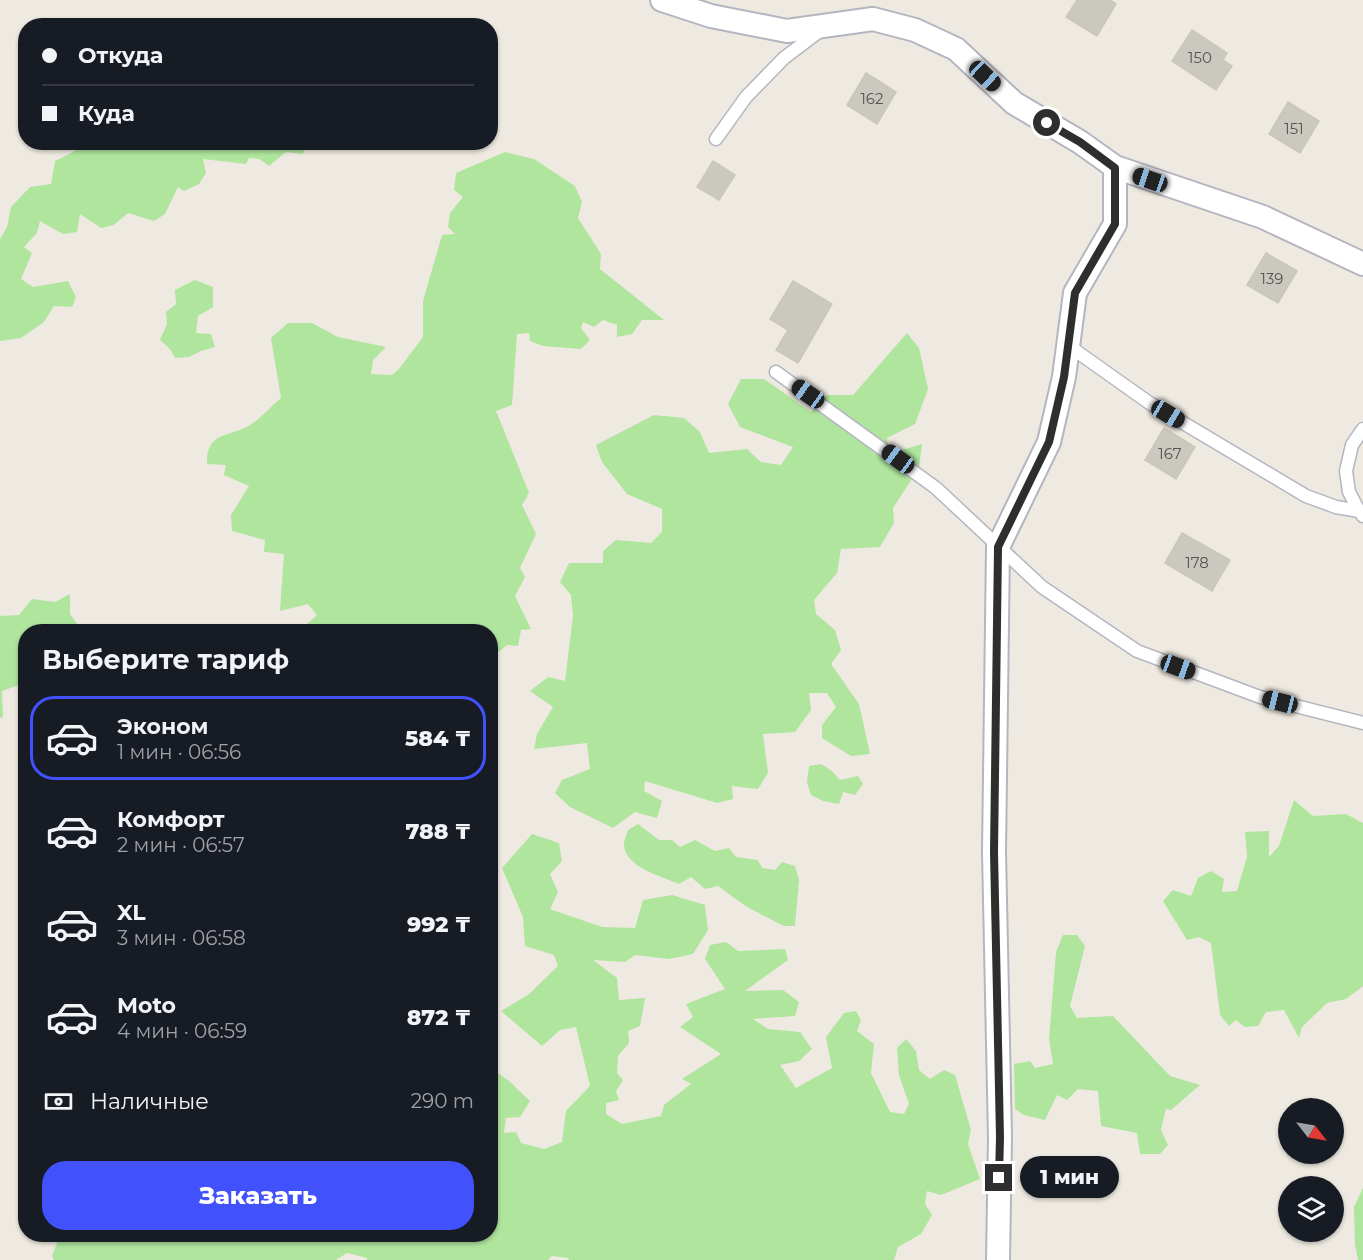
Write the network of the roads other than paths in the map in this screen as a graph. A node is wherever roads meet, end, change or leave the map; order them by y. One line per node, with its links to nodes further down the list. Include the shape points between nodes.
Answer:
1 (662, 0): 2 (street, via 711,16 787,31)
2 (827, 25): 3 (lane, via 784,58 746,97); 4 (street, via 873,19 915,30 956,49 1014,103)
3 (716, 139)
4 (1115, 168): 5 (street, via 1263,217); 6 (street, via 1115,224 1075,293)
5 (1363, 264)
6 (1069, 346): 9 (lane, via 1148,402 1306,496); 10 (street, via 1049,442)
7 (776, 372): 10 (lane, via 936,488)
8 (1363, 429): 9 (lane, via 1352,445 1346,471 1349,492)
9 (1361, 514)
10 (998, 547): 11 (lane, via 1042,587 1137,651 1260,697); 12 (street, via 994,852 1000,1137)
11 (1363, 723)
12 (998, 1260)

